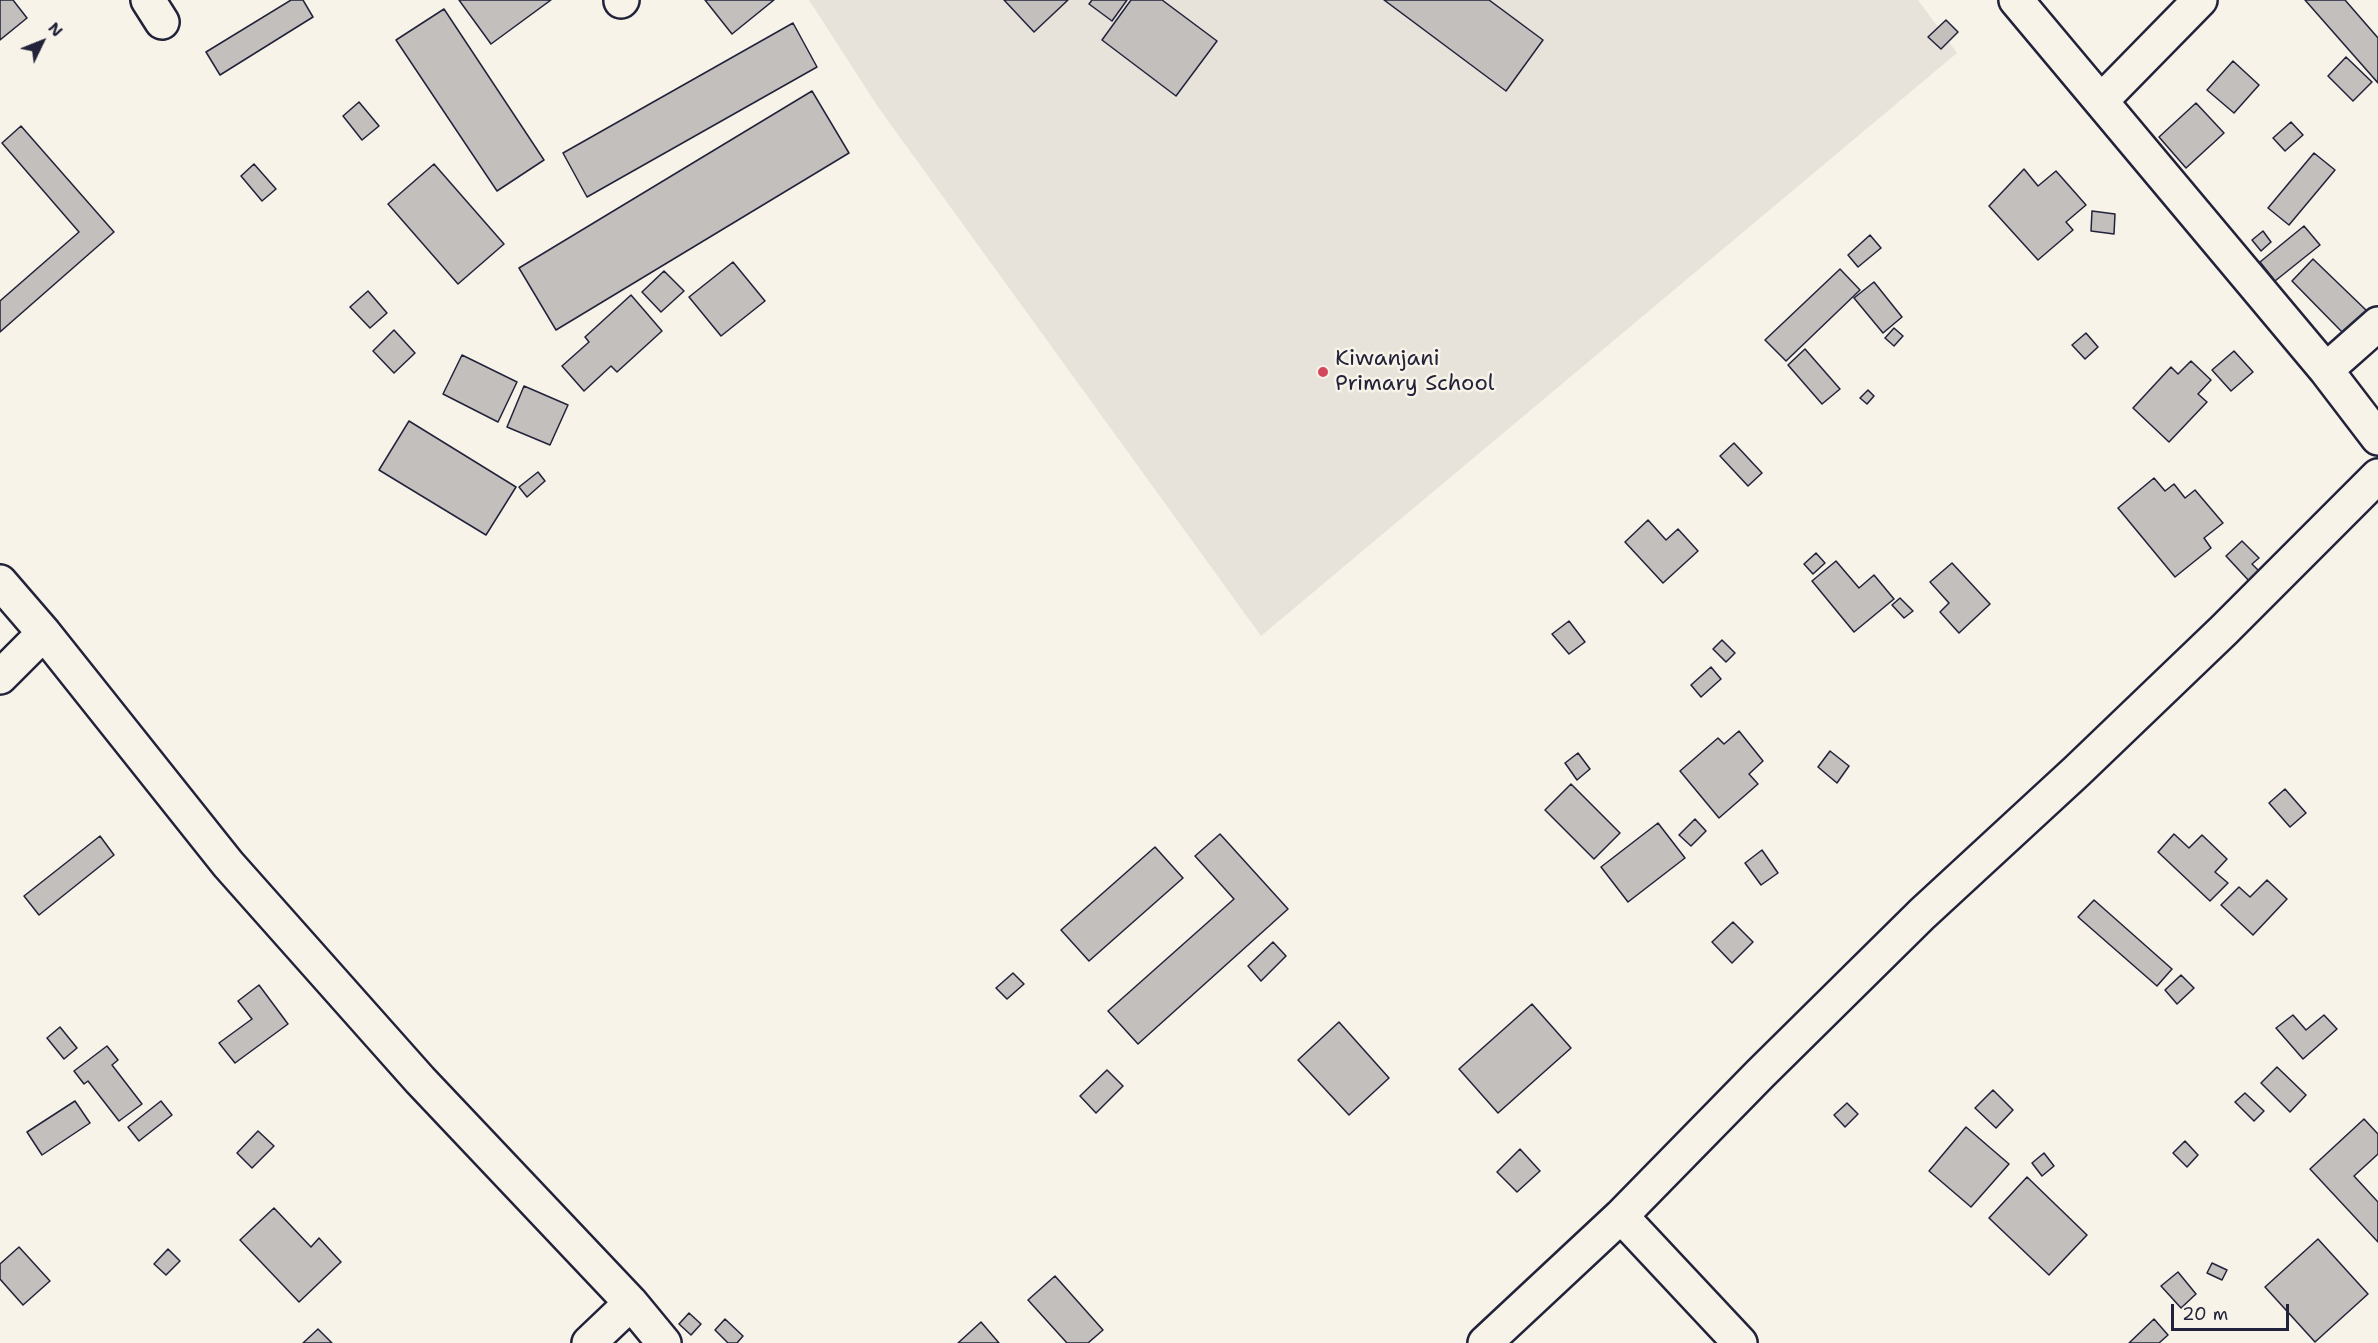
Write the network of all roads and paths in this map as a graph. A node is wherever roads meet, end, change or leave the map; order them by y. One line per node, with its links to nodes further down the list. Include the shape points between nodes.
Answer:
1 (2016, 0): 3 (street)
2 (2200, 0): 3 (street)
3 (2101, 101): 5 (street)
4 (2378, 324): 5 (street)
5 (2326, 370): 6 (street)
6 (2378, 438)
7 (2378, 476): 11 (street, via 2086,764 1923,914)
8 (0, 582): 9 (street)
9 (44, 633): 10 (street); 12 (street, via 228,864 428,1088)
10 (0, 676)
11 (1621, 1216): 15 (street); 16 (street)
12 (631, 1303): 13 (street); 14 (street)
13 (589, 1343)
14 (664, 1343)
15 (1485, 1343)
16 (1740, 1343)

